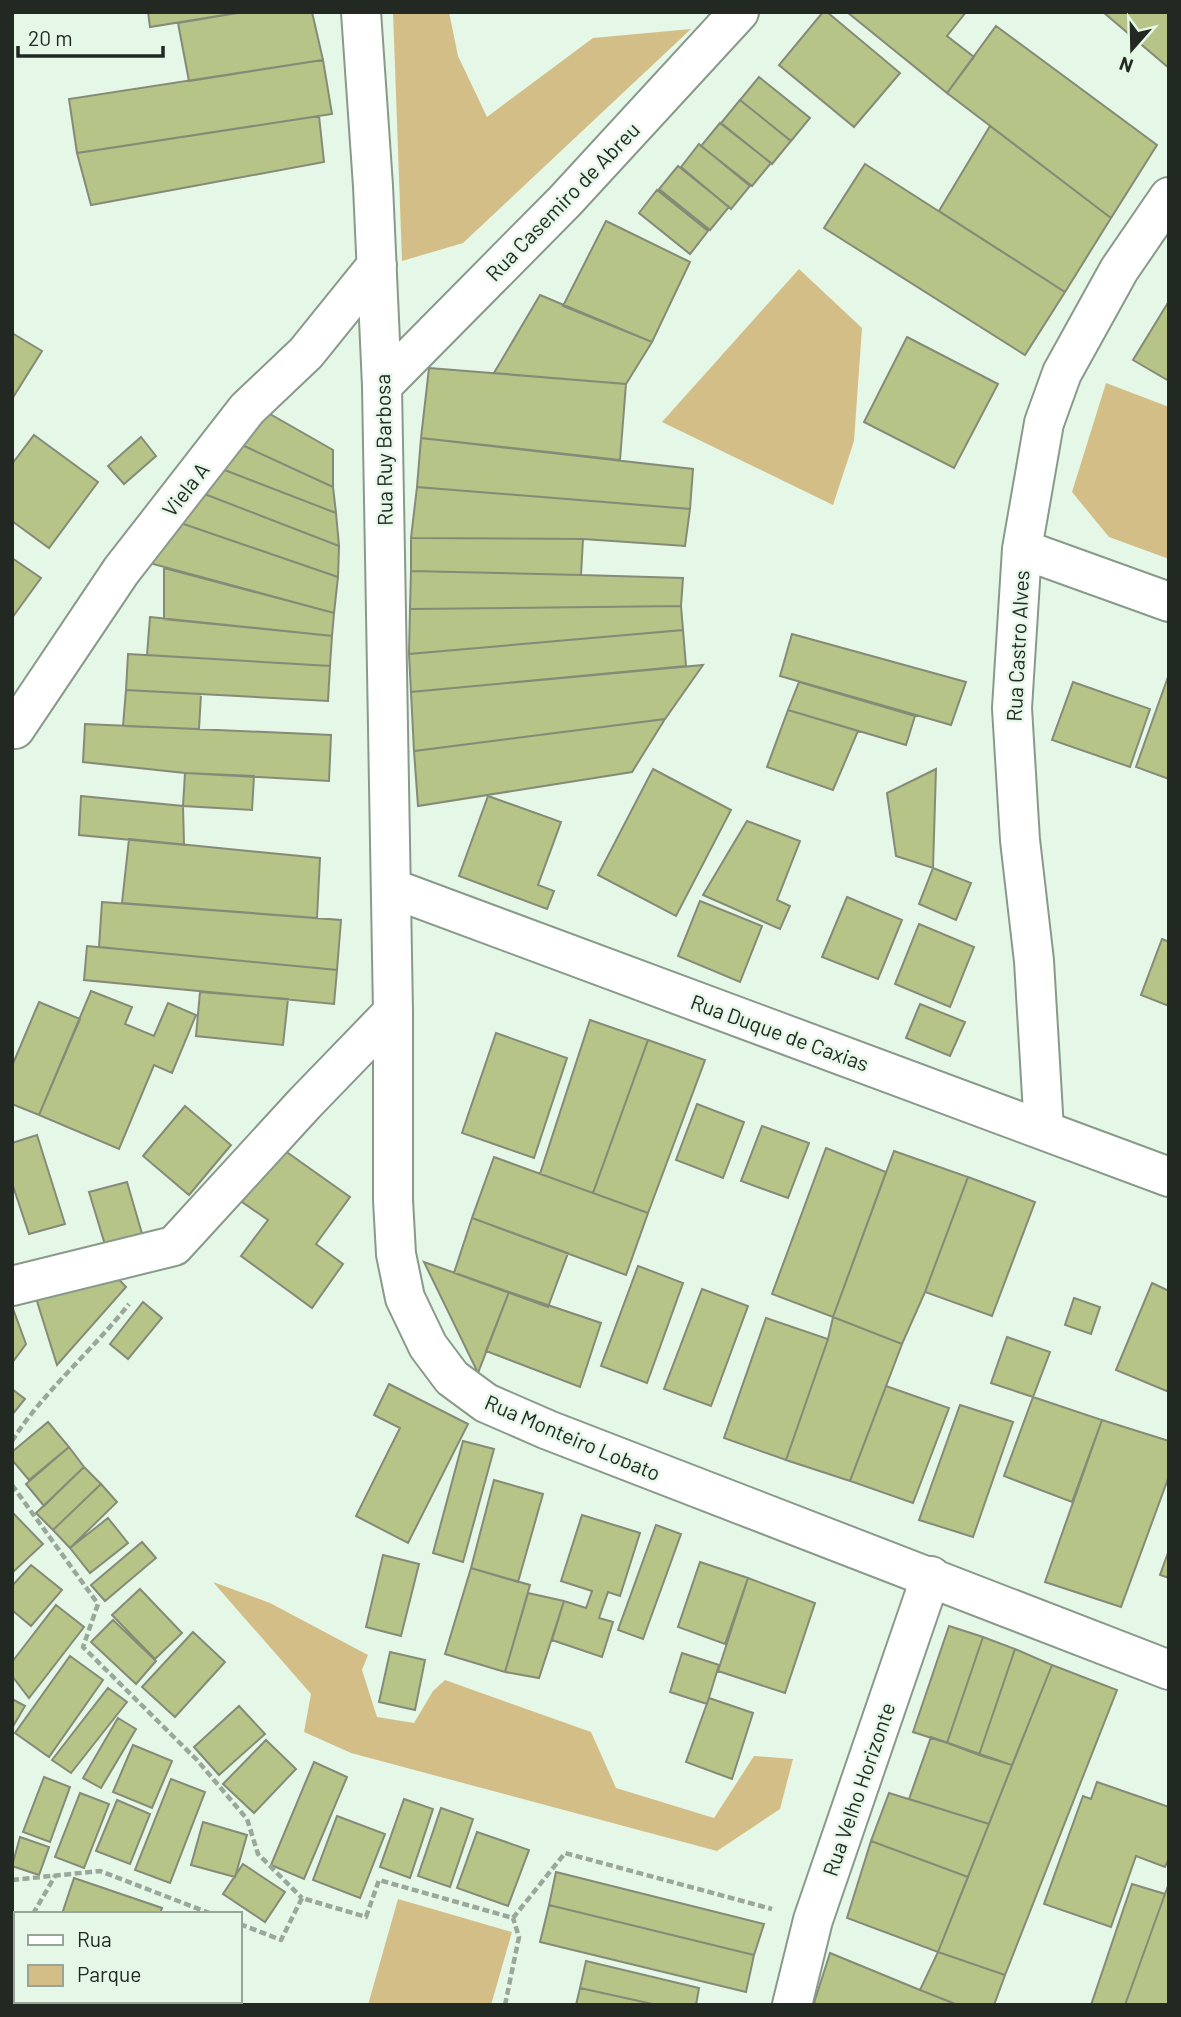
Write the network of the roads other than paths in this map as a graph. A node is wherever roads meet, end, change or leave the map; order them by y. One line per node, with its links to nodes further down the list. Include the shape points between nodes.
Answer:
1 (360, 12): 4 (street, Rua Ruy Barbosa)
2 (739, 12): 5 (street, Rua Casemiro de Abreu, via 565,201)
3 (1169, 197): 6 (street, Rua Castro Alves, via 1119,270 1062,373 1044,423)
4 (377, 265): 5 (street, Rua Ruy Barbosa); 8 (street, Viela A, via 306,354 247,409 121,571)
5 (382, 386): 9 (street, Rua Ruy Barbosa)
6 (1022, 549): 7 (street); 11 (street, Rua Castro Alves, via 1012,708)
7 (1169, 602)
8 (15, 729)
9 (391, 888): 10 (street, Rua Monteiro Lobato); 11 (street, Rua Duque de Caxias)
10 (394, 1012): 13 (street, via 174,1246); 14 (street, Rua Monteiro Lobato, via 396,1254 405,1298 428,1346 452,1378 486,1403 548,1430)
11 (1044, 1130): 12 (street, Rua Duque de Caxias)
12 (1169, 1177)
13 (12, 1286)
14 (931, 1576): 15 (street, Rua Monteiro Lobato); 16 (street, Rua Velho Horizonte, via 813,1920)
15 (1169, 1670)
16 (792, 2005)

